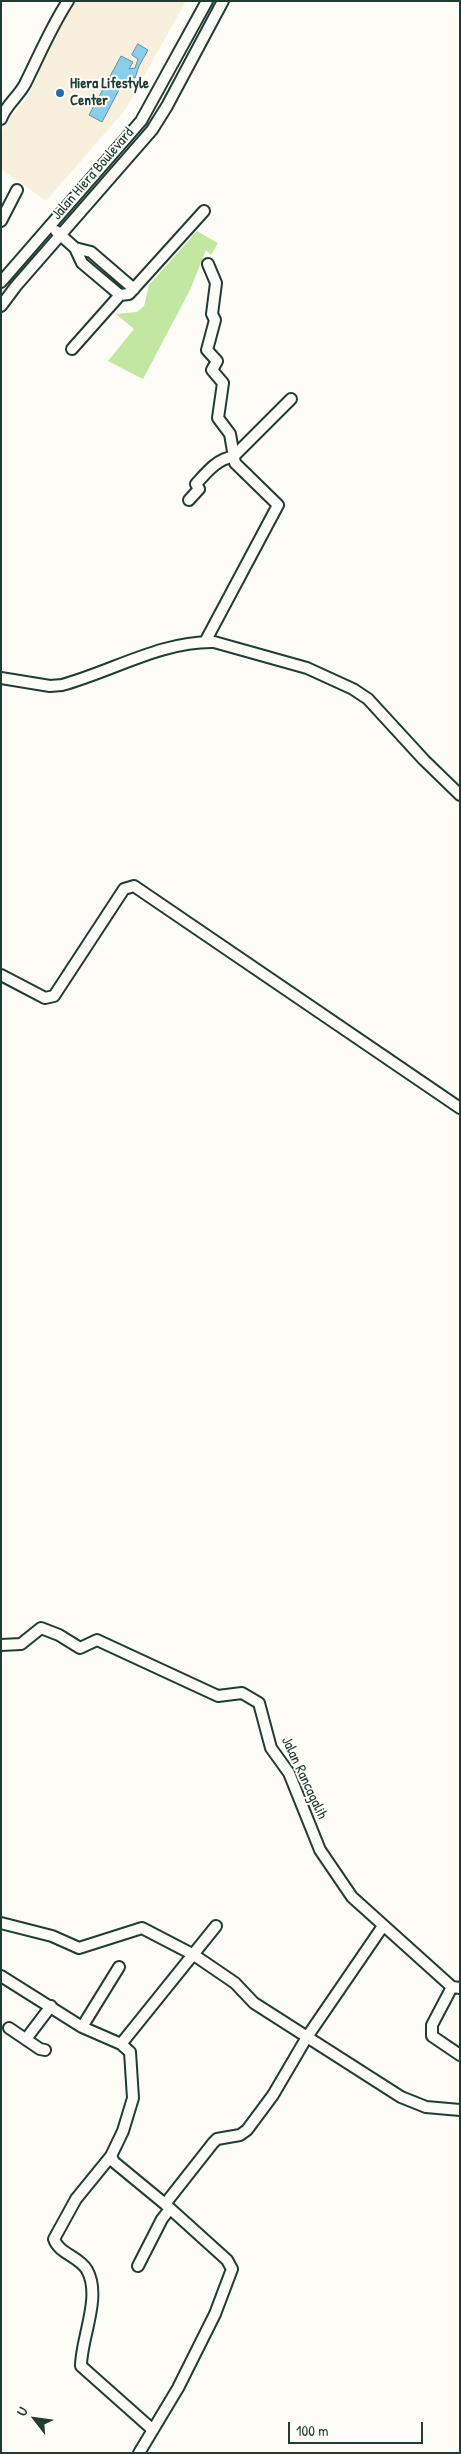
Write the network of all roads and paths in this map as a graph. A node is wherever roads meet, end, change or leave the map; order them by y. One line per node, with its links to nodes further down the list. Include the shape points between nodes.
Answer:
1 (68, 1): 4 (street, via 24,86)
2 (207, 1): 8 (street, Jalan Hiera Boulevard, via 141,121)
3 (223, 1): 9 (street, Jalan Hiera Boulevard, via 152,130)
4 (1, 119)
5 (18, 190): 7 (street)
6 (204, 211): 13 (street)
7 (1, 221)
8 (50, 225): 9 (street); 12 (street, Jalan Hiera Boulevard)
9 (60, 234): 10 (street); 15 (street, Jalan Hiera Boulevard)
10 (75, 248): 13 (street, via 91,252); 14 (street, via 82,263)
11 (208, 264): 18 (street, via 216,284 212,314 215,320 207,350 217,361 212,370 223,383 218,418 230,434)
12 (1, 282)
13 (134, 289): 14 (street)
14 (120, 296): 16 (street)
15 (1, 306)
16 (72, 349)
17 (291, 400): 18 (street)
18 (233, 457): 19 (street, via 207,471 196,484 199,489); 20 (street, via 235,464 278,505)
19 (189, 500)
20 (205, 642): 21 (street, via 149,654 62,686); 22 (street, via 307,668 353,689 368,699)
21 (1, 678)
22 (460, 795)
23 (1, 974): 24 (street, via 46,998 54,996 124,889 134,886)
24 (460, 1108)
25 (1, 1644): 28 (street, Jalan Rancagalih, via 21,1644 41,1628 80,1648 97,1640 218,1696 242,1693 259,1703 271,1748 289,1773 320,1850 352,1898)
26 (1, 1923): 29 (street, via 52,1936 79,1948 142,1928)
27 (216, 1926): 29 (street)
28 (383, 1926): 32 (street, Jalan Rancagalih); 36 (street)
29 (194, 1954): 36 (street, via 235,1983 254,2003); 38 (street)
30 (119, 1966): 34 (street)
31 (1, 1976): 33 (street)
32 (456, 1988): 40 (street, via 432,2025 432,2036)
33 (51, 2006): 34 (street); 37 (street)
34 (82, 2027): 38 (street)
35 (10, 2028): 37 (street)
36 (307, 2037): 41 (street, via 408,2100 426,2107); 43 (street, via 273,2095 247,2130 212,2143)
37 (26, 2039): 39 (street)
38 (121, 2044): 42 (street, via 132,2057 133,2098)
39 (45, 2050)
40 (460, 2055)
41 (460, 2110)
42 (111, 2156): 43 (street, via 114,2162); 45 (street, via 76,2199 54,2239 57,2247 84,2265 92,2285 89,2329 81,2366)
43 (168, 2206): 44 (street); 45 (street, via 227,2260 232,2272 215,2314)
44 (138, 2266)
45 (153, 2430): 46 (street)
46 (139, 2453)

